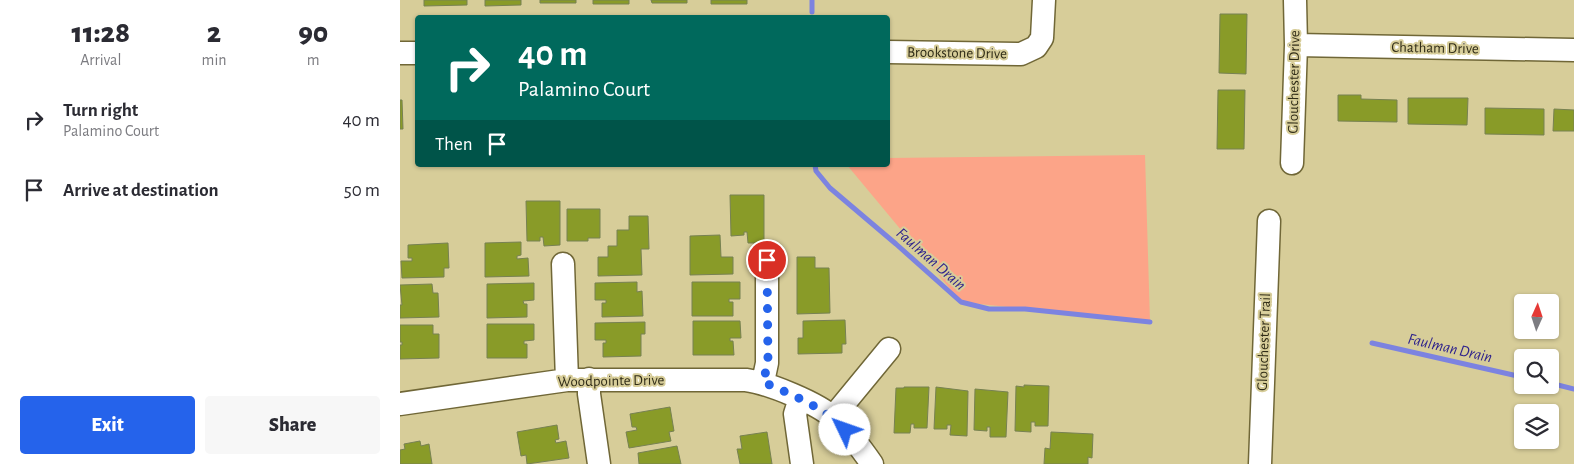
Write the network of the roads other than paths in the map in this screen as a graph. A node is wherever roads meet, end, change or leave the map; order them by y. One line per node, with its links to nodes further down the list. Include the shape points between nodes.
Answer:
1 (1044, 0): 5 (street, Brookstone Drive, via 1042,38 1036,48 1021,54)
2 (1294, 0): 3 (street, Glouchester Drive)
3 (1296, 45): 4 (street, Chatham Drive); 8 (street, Glouchester Drive)
4 (1574, 50)
5 (890, 52)
6 (415, 53): 7 (street)
7 (400, 54)
8 (1292, 163)
9 (1269, 221): 21 (street, Glouchester Trail)
10 (767, 260): 14 (street, via 768,363)
11 (563, 264): 13 (street)
12 (889, 348): 17 (street)
13 (578, 379): 14 (street, Woodpointe Drive); 16 (street, Woodpointe Drive); 18 (street, via 589,394)
14 (763, 382): 15 (street, Woodpointe Drive)
15 (800, 398): 17 (street, Woodpointe Drive); 19 (street, via 795,414)
16 (400, 404)
17 (833, 417): 20 (street, Woodpointe Drive)
18 (599, 464)
19 (802, 464)
20 (872, 464)
21 (1260, 464)

